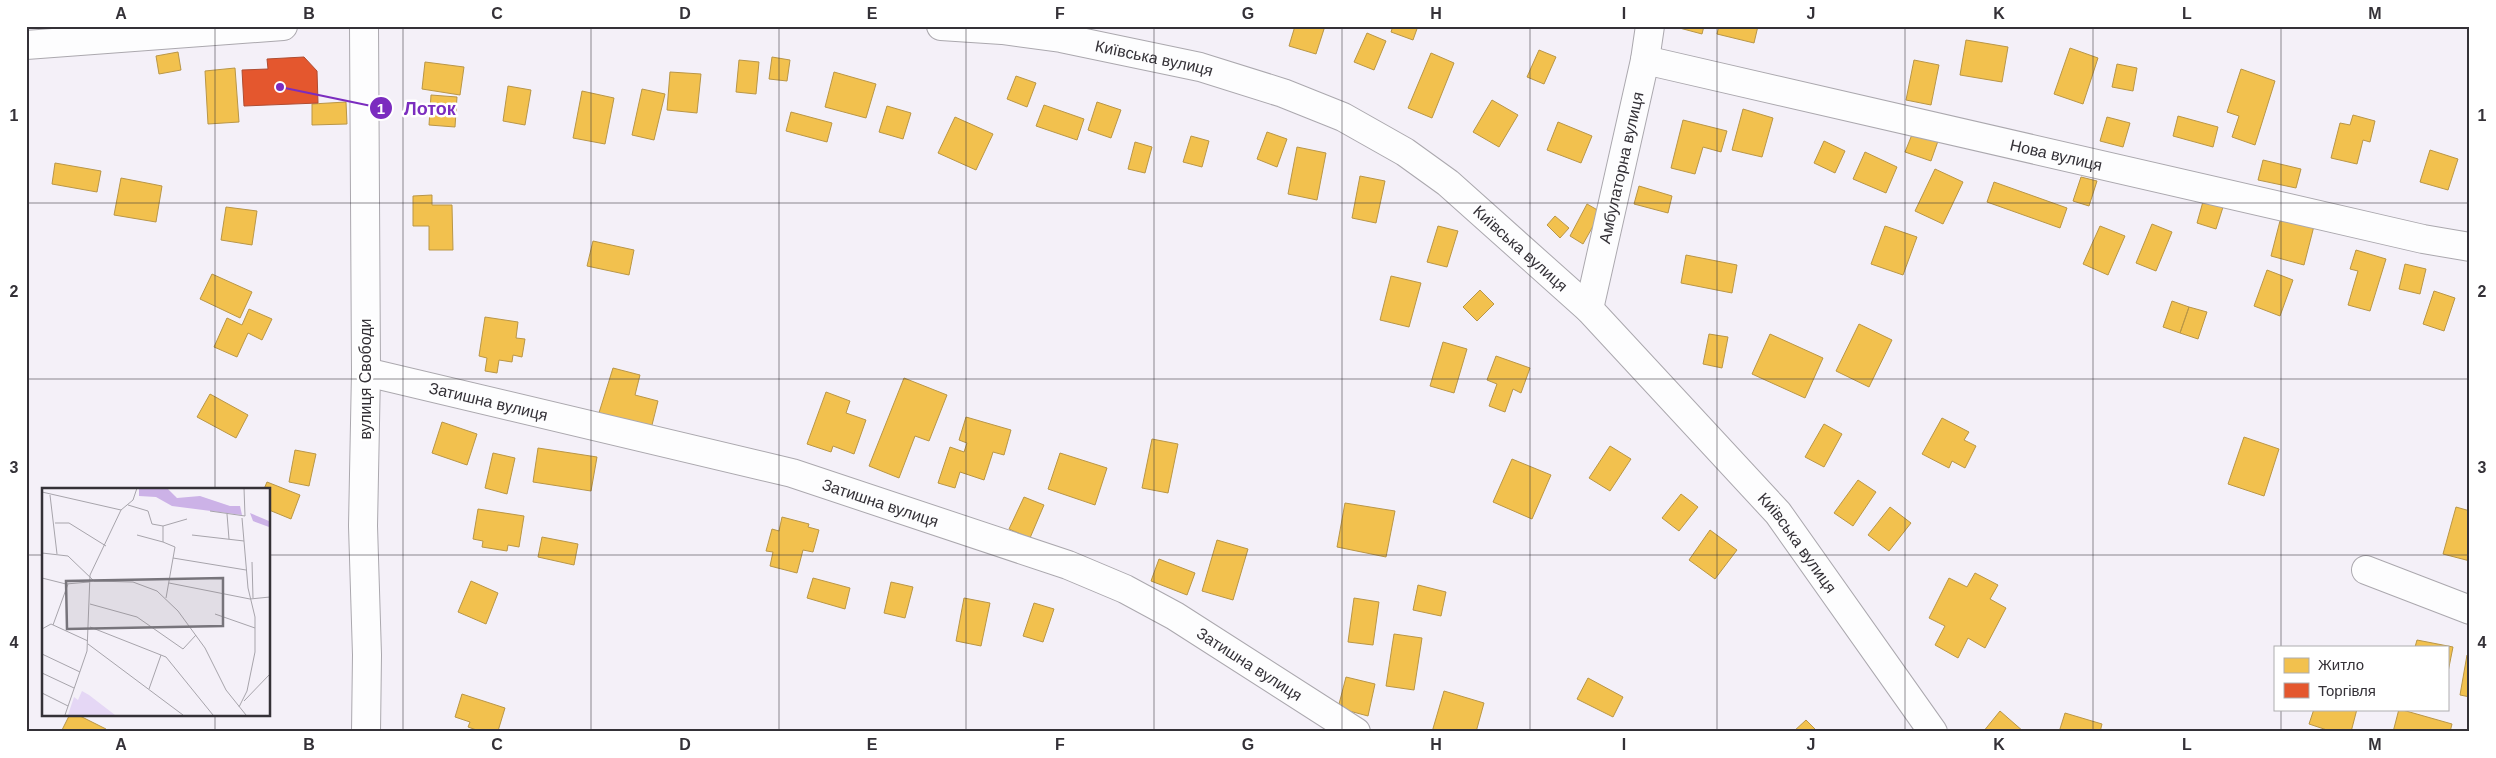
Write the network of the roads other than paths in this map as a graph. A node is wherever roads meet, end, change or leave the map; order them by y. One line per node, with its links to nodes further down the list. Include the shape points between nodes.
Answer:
1 (283, 26): 5 (street)
2 (364, 26): 9 (street, вулиця Свободи)
3 (941, 26): 8 (street, Київська вулиця, via 1061,38 1191,65 1283,93 1343,117 1405,152 1448,183)
4 (1650, 26): 6 (street, Амбулаторна вулиця)
5 (28, 49)
6 (1645, 60): 7 (street, Нова вулиця, via 2413,237); 8 (street, Амбулаторна вулиця)
7 (2470, 247)
8 (1589, 309): 14 (street, Київська вулиця, via 1778,513)
9 (366, 372): 12 (street, вулиця Свободи, via 363,526); 13 (street, Затишна вулиця, via 792,473 1068,565 1125,589 1175,616)
10 (2366, 570): 11 (street)
11 (2470, 610)
12 (366, 732)
13 (1356, 732)
14 (1933, 732)

